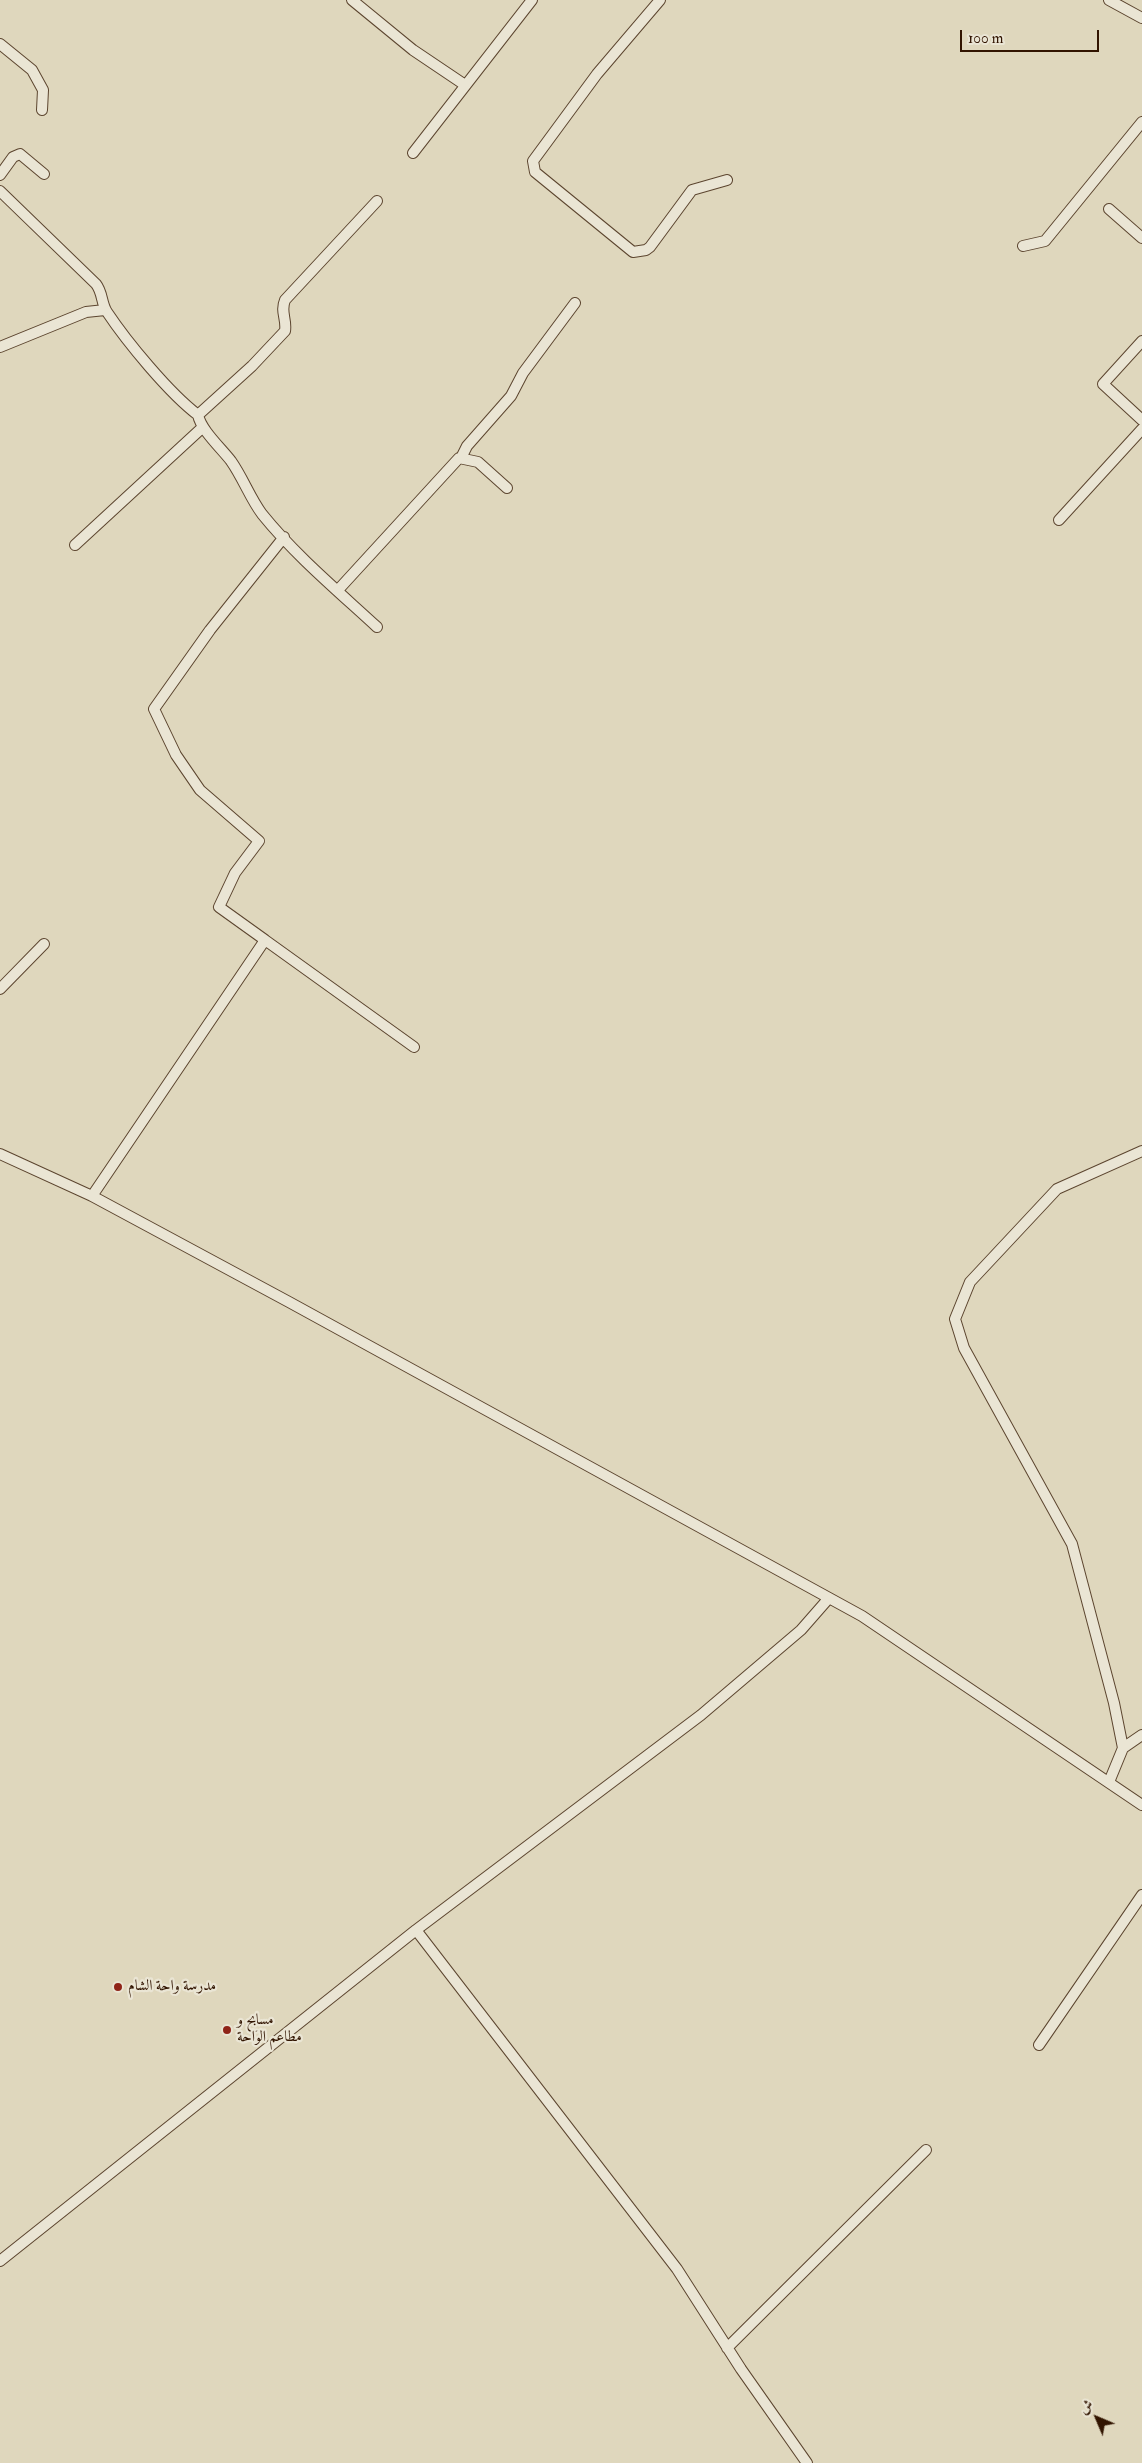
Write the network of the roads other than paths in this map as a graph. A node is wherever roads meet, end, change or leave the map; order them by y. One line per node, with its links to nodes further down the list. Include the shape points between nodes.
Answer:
1 (352, 0): 7 (street, via 413,50)
2 (532, 0): 7 (street)
3 (660, 0): 13 (street, via 598,74 533,161 535,172 633,252 650,247 692,190)
4 (1109, 0): 5 (street)
5 (1142, 18)
6 (0, 44): 8 (street, via 32,70 43,90)
7 (464, 85): 10 (street)
8 (42, 110)
9 (1142, 122): 18 (street, via 1044,242)
10 (413, 153)
11 (44, 174): 12 (street, via 20,154)
12 (0, 175)
13 (727, 180)
14 (0, 191): 20 (street, via 96,284 101,290)
15 (377, 201): 23 (street, via 285,300 281,308 285,331 278,340)
16 (1109, 208): 17 (street)
17 (1142, 238)
18 (1023, 246)
19 (575, 304): 27 (street, via 523,373 511,396 467,446)
20 (105, 310): 22 (street, via 86,312); 23 (street, via 169,387)
21 (1142, 341): 24 (street, via 1103,384)
22 (0, 347)
23 (198, 415): 25 (street)
24 (1142, 420)
25 (203, 427): 30 (street); 31 (street)
26 (1142, 428): 29 (street)
27 (461, 458): 28 (street, via 478,462); 32 (street)
28 (507, 488)
29 (1059, 520)
30 (284, 538): 32 (street); 34 (street, via 210,630 154,709 176,755 200,790 258,840 235,873 219,907)
31 (75, 544)
32 (338, 590): 33 (street)
33 (377, 626)
34 (265, 940): 37 (street); 40 (street)
35 (44, 944): 36 (street)
36 (0, 989)
37 (414, 1047)
38 (1142, 1150): 43 (street, via 1057,1189 970,1282 955,1319 964,1348 1072,1544)
39 (0, 1154): 40 (street)
40 (92, 1196): 41 (street)
41 (829, 1598): 44 (street, via 862,1616); 47 (street, via 801,1630 701,1715)
42 (1142, 1735): 43 (street)
43 (1123, 1748): 44 (street)
44 (1109, 1782): 45 (street)
45 (1142, 1805)
46 (1142, 1895): 48 (street)
47 (416, 1930): 50 (street); 51 (street, via 677,2269)
48 (1039, 2045)
49 (926, 2150): 51 (street)
50 (0, 2261)
51 (727, 2348): 52 (street)
52 (807, 2463)

